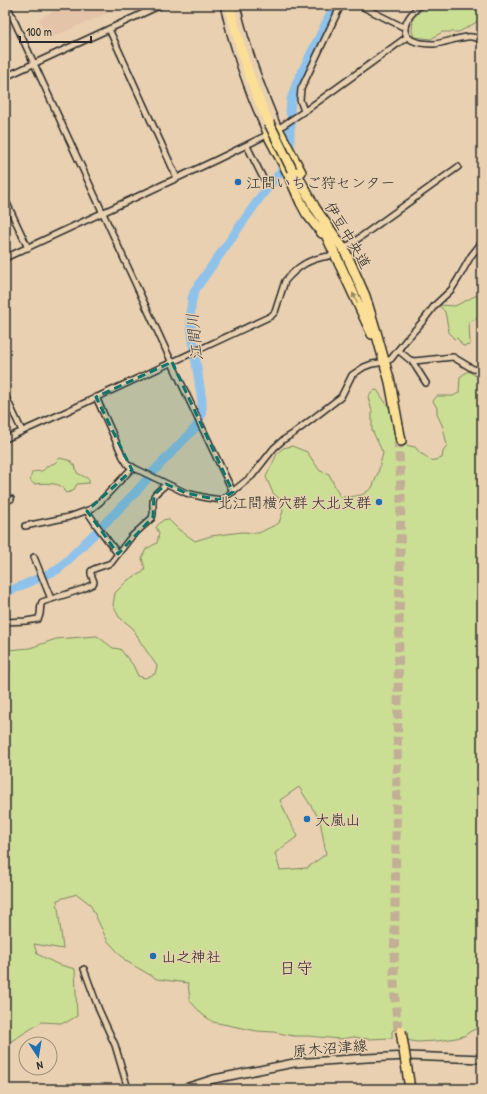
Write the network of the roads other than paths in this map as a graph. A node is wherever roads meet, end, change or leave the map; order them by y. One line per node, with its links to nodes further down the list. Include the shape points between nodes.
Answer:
1 (7, 5): 14 (street)
2 (161, 5): 11 (street)
3 (224, 5): 19 (main road, via 242,72)
4 (228, 5): 17 (highway, 伊豆中央道, via 244,60)
5 (232, 5): 17 (highway, 伊豆中央道, via 247,59)
6 (236, 5): 18 (main road, via 260,84)
7 (342, 5): 16 (street, via 301,89 300,100)
8 (359, 5): 10 (street)
9 (420, 5): 10 (street)
10 (405, 27): 12 (street)
11 (109, 29): 14 (street); 23 (street)
12 (407, 37): 13 (street, via 418,42 434,44 467,37); 16 (street)
13 (482, 40)
14 (34, 64): 15 (street); 26 (street)
15 (5, 77)
16 (304, 112): 18 (street)
17 (270, 122): 22 (highway, 伊豆中央道, bridge)
18 (282, 126): 19 (street); 22 (highway)
19 (268, 135): 20 (street); 22 (highway, via 276,150)
20 (247, 146): 23 (street); 24 (street)
21 (458, 167): 28 (street)
22 (292, 168): 43 (highway, 伊豆中央道, via 334,242 347,255 365,296 390,382)
23 (177, 178): 26 (street)
24 (263, 178)
25 (5, 199): 29 (street)
26 (103, 213): 29 (street); 35 (street)
27 (482, 242): 32 (street, via 451,290 435,305)
28 (348, 246)
29 (28, 248): 31 (street)
30 (329, 256): 35 (street, via 311,259 288,277 275,312 271,316)
31 (5, 258)
32 (398, 350): 33 (street); 34 (street)
33 (387, 361)
34 (412, 361): 37 (street, via 453,357 473,369); 38 (street)
35 (172, 362): 40 (street); 46 (street)
36 (379, 363): 46 (street, via 364,367 352,375 341,397 278,444 252,476)
37 (482, 370)
38 (426, 383)
39 (5, 396): 41 (street)
40 (96, 397): 41 (street); 44 (street, via 123,457 128,465)
41 (22, 431): 42 (street)
42 (5, 438)
43 (400, 442)
44 (133, 467): 45 (street); 49 (street, via 100,502)
45 (166, 484): 46 (street, via 186,493 219,500); 51 (street, via 154,495 153,517 131,537)
46 (233, 492)
47 (11, 499): 48 (street)
48 (5, 502)
49 (87, 511): 50 (street); 51 (street)
50 (25, 526)
51 (118, 554): 53 (street, via 111,562 91,571 94,582 92,585)
52 (34, 557): 53 (street)
53 (51, 599): 54 (street, via 41,604 38,618)
54 (5, 622)
55 (84, 969): 58 (street, via 115,1045)
56 (399, 1030): 60 (highway, bridge)
57 (482, 1059): 59 (main road, 原木沼津線, via 408,1056 294,1064 214,1079)
58 (128, 1089)
59 (182, 1089)
60 (409, 1089)

